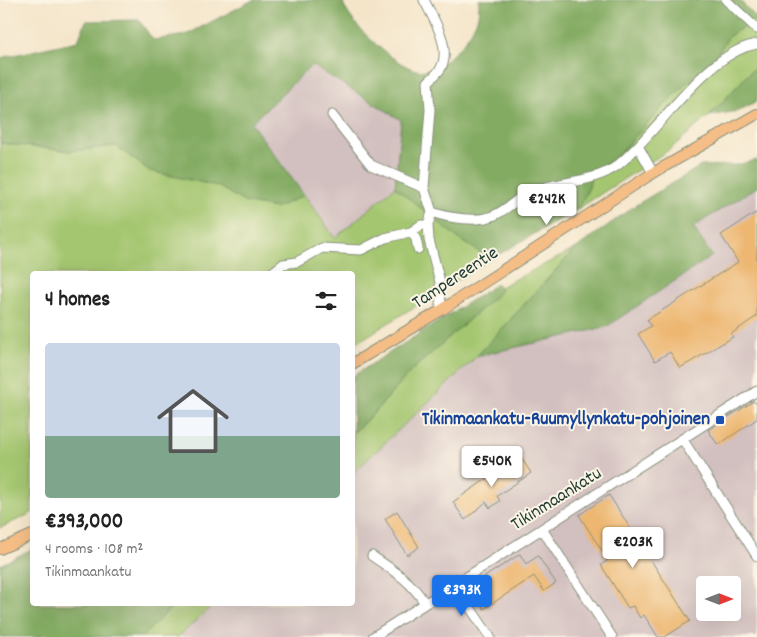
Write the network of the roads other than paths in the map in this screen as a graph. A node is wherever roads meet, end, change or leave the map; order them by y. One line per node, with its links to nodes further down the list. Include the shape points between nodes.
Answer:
1 (424, 0): 9 (street, via 442,39 444,61 428,82 430,110)
2 (726, 0): 3 (street)
3 (757, 29)
4 (757, 44): 7 (street, via 734,51 722,60 680,99)
5 (757, 114): 8 (main road, Tampereentie)
6 (332, 115): 9 (street, via 371,165)
7 (638, 146): 8 (street); 10 (street, via 608,172 533,191 486,218)
8 (653, 173): 15 (main road, Tampereentie)
9 (424, 188): 10 (street)
10 (432, 212): 11 (street)
11 (428, 225): 12 (street, via 421,225); 15 (street, via 428,240 440,282)
12 (411, 232): 13 (street); 14 (street, via 385,238 361,250 322,248)
13 (418, 249)
14 (274, 271)
15 (441, 310): 16 (main road, Tampereentie)
16 (355, 362)
17 (757, 391): 18 (street, Tikinmaankatu)
18 (682, 440): 19 (street, Tikinmaankatu); 23 (street)
19 (542, 529): 24 (street, Tikinmaankatu); 28 (street)
20 (30, 537): 21 (main road)
21 (0, 550)
22 (372, 556): 25 (street, via 403,576)
23 (757, 556)
24 (454, 584): 25 (street, Tikinmaankatu); 27 (street)
25 (424, 602): 26 (street, Tikinmaankatu)
26 (373, 637)
27 (490, 637)
28 (612, 637)

